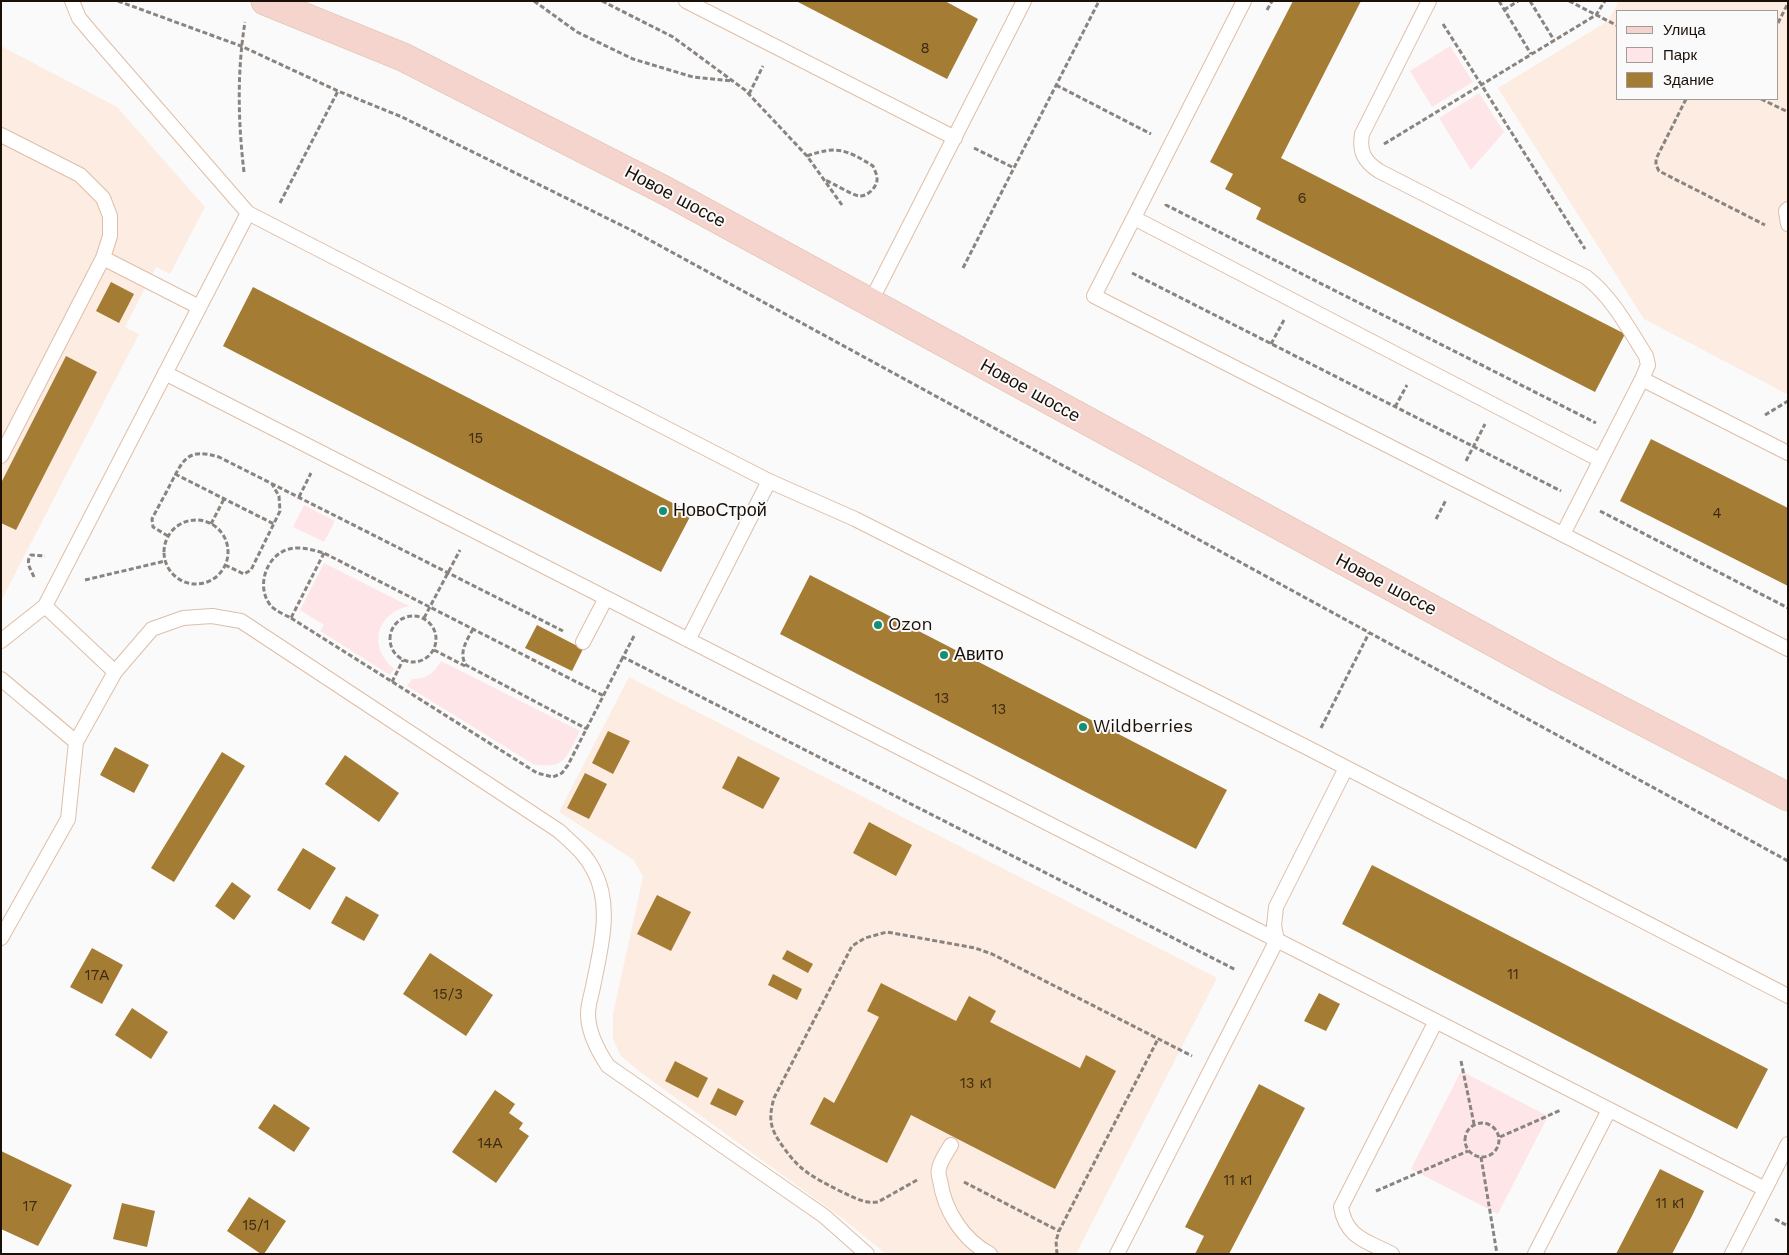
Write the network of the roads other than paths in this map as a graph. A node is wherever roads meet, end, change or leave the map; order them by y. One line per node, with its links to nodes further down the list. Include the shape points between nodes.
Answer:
1 (72, 1): 10 (lane, via 79,18)
2 (265, 1): 14 (street, Новое шоссе, via 403,56 666,191)
3 (686, 1): 8 (lane)
4 (1024, 1): 8 (lane)
5 (1244, 1): 11 (lane)
6 (1429, 2): 17 (lane, via 1362,134 1360,145 1364,157 1379,171 1586,277 1607,295 1646,356 1648,366)
7 (1, 135): 13 (lane, via 80,175 103,198 110,216 110,236)
8 (955, 138): 14 (lane)
9 (1788, 209): 12 (lane)
10 (248, 212): 15 (lane); 21 (lane)
11 (1134, 218): 20 (lane); 22 (lane, via 1094,296)
12 (1788, 224)
13 (103, 258): 15 (lane); 19 (lane)
14 (870, 303): 33 (street, Новое шоссе, via 1547,672)
15 (199, 307): 16 (lane)
16 (165, 373): 23 (lane); 24 (lane)
17 (1642, 379): 18 (lane); 20 (lane)
18 (1788, 453)
19 (1, 456)
20 (1600, 460): 22 (lane)
21 (769, 481): 25 (lane); 32 (lane, via 855,518)
22 (1563, 534): 28 (lane)
23 (606, 598): 25 (lane); 27 (lane)
24 (46, 606): 26 (lane); 29 (lane)
25 (688, 640): 35 (lane)
26 (1, 641)
27 (583, 642)
28 (1788, 649)
29 (115, 672): 31 (lane); 42 (lane, via 152,629 183,618 212,616 241,621 559,831 584,855 601,888 604,908 601,941 588,1013 597,1049 608,1066 824,1216)
30 (1, 679): 31 (lane)
31 (76, 742): 34 (lane, via 68,819)
32 (1346, 768): 35 (lane, via 1276,907 1274,926); 36 (lane)
33 (1788, 797)
34 (1, 938)
35 (1277, 940): 37 (lane); 44 (lane)
36 (1788, 996)
37 (1436, 1021): 38 (lane); 45 (lane, via 1341,1207 1348,1229)
38 (1609, 1110): 41 (lane); 46 (lane)
39 (1788, 1144): 41 (lane)
40 (951, 1145): 43 (lane, via 938,1169 946,1204 954,1221 967,1236)
41 (1765, 1189): 47 (lane)
42 (867, 1254)
43 (990, 1254)
44 (1117, 1254)
45 (1392, 1254)
46 (1535, 1254)
47 (1732, 1254)

